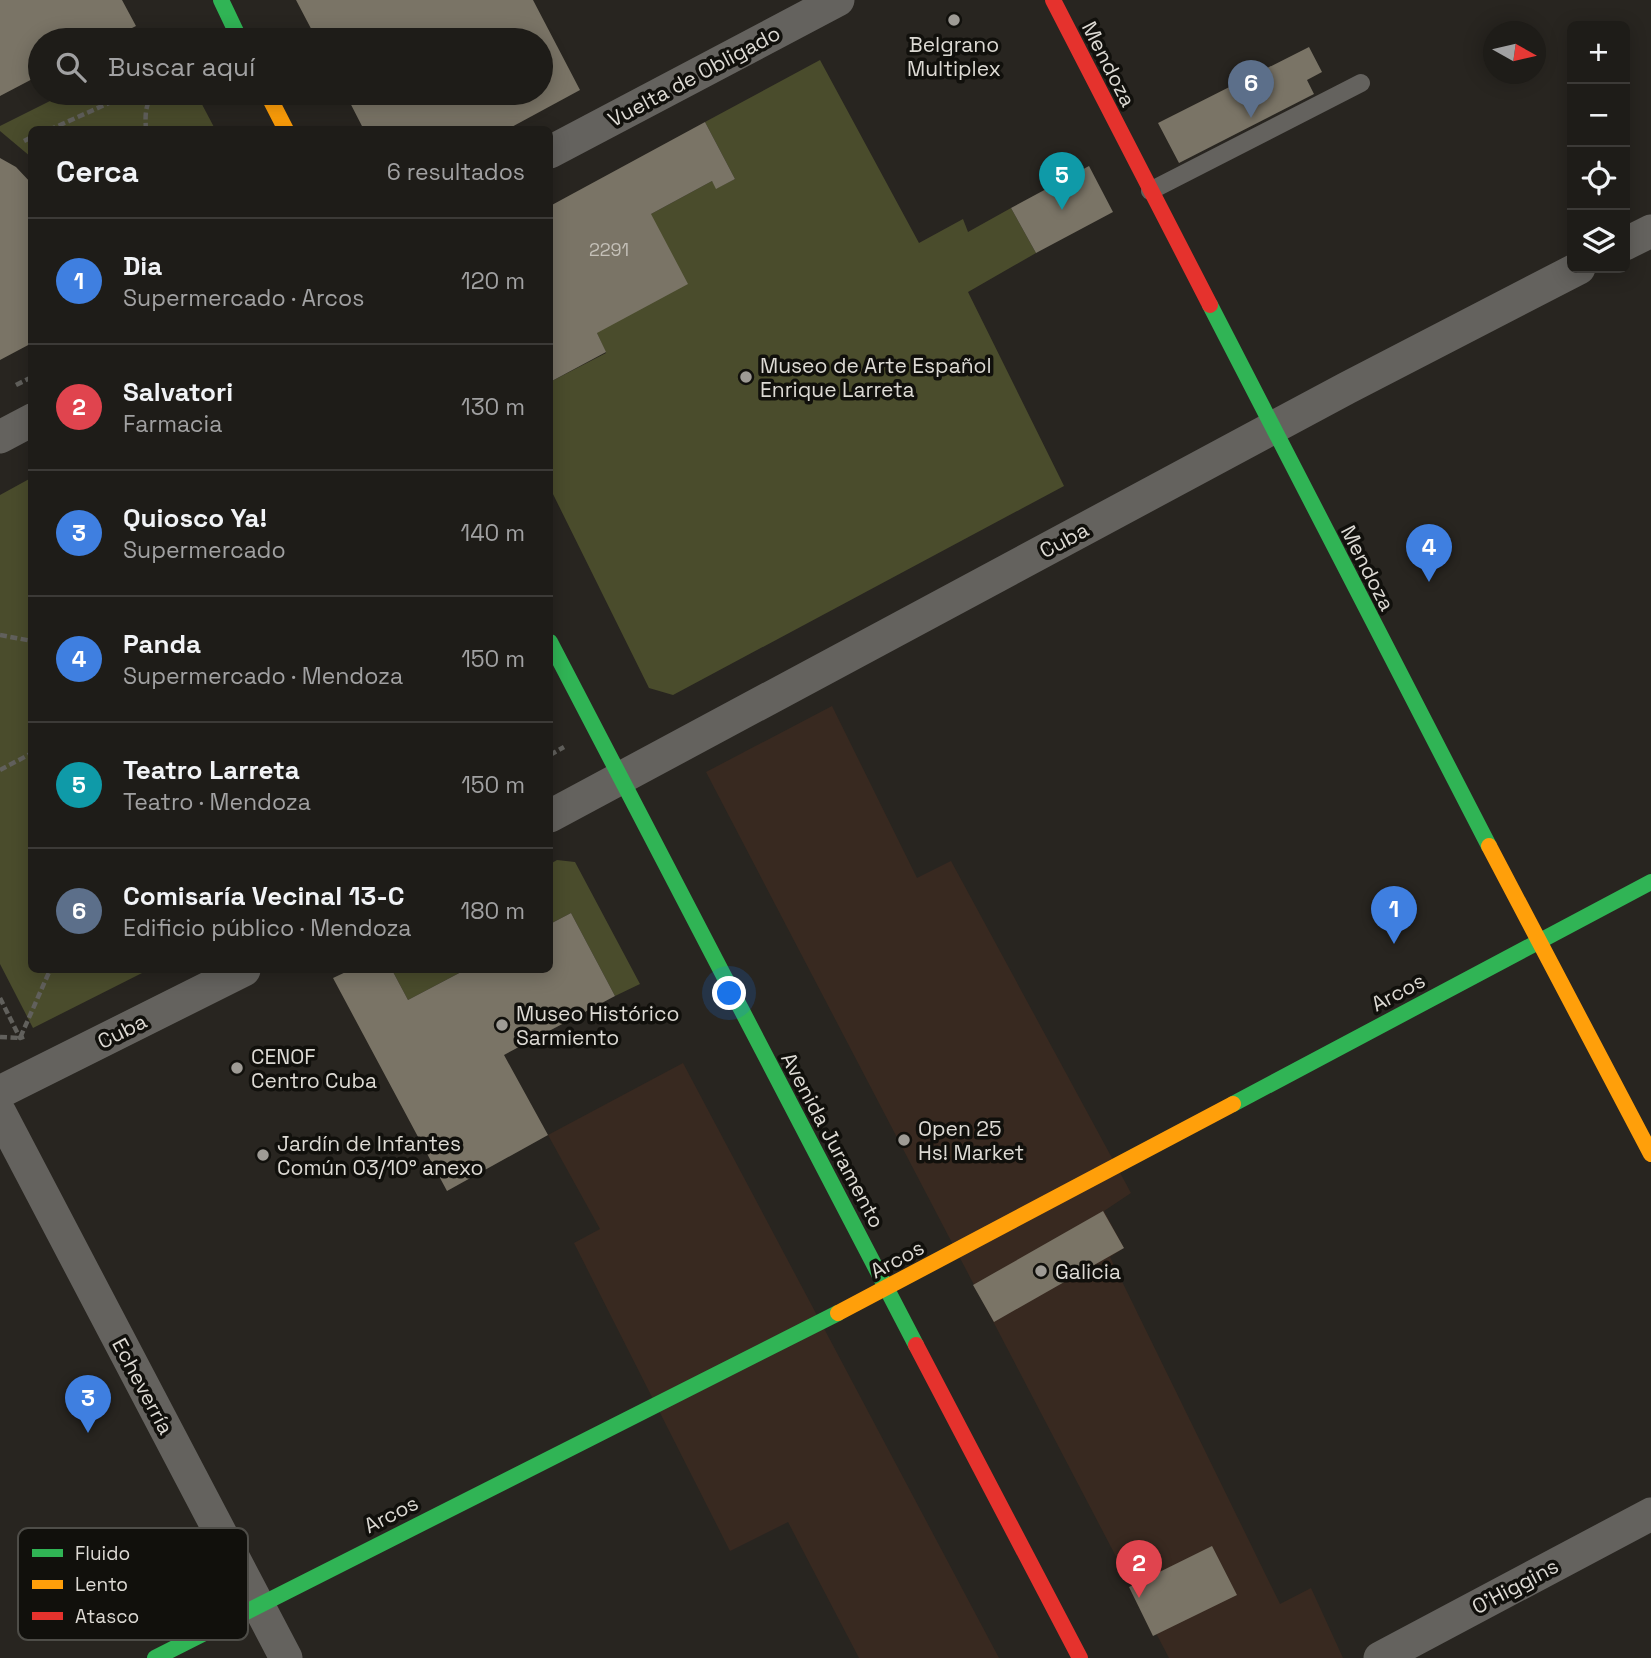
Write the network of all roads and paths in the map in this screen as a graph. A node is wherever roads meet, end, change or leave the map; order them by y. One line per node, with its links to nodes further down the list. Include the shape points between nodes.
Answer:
1 (221, 0): 4 (street)
2 (838, 0): 14 (street, Vuelta de Obligado)
3 (1053, 0): 15 (street, Mendoza)
4 (234, 28)
5 (1361, 83): 15 (lane)
6 (104, 105): 9 (path)
7 (147, 105): 10 (path)
8 (273, 105): 11 (street)
9 (58, 126)
10 (146, 126)
11 (284, 126)
12 (28, 139): 13 (path)
13 (24, 141)
14 (553, 150)
15 (1150, 191): 20 (street, Mendoza)
16 (1651, 231): 17 (street)
17 (1630, 242)
18 (1569, 273): 20 (street, Cuba)
19 (28, 423): 21 (street)
20 (1272, 428): 27 (street, Cuba); 30 (street, Mendoza)
21 (0, 436)
22 (0, 635): 23 (path)
23 (28, 640)
24 (553, 648): 27 (street, Avenida Juramento)
25 (28, 755): 26 (path)
26 (0, 770)
27 (621, 779): 28 (street, Cuba); 40 (street, Avenida Juramento)
28 (553, 814)
29 (1651, 882): 30 (street, Arcos)
30 (1538, 942): 39 (street, Mendoza); 40 (street, Arcos)
31 (49, 973): 36 (path)
32 (238, 973): 37 (street, Cuba)
33 (0, 998): 36 (path)
34 (37, 1034): 36 (path)
35 (1, 1037): 36 (path)
36 (20, 1038)
37 (0, 1092)
38 (0, 1113): 42 (street, Echeverría)
39 (1651, 1154)
40 (887, 1288): 44 (street, Arcos); 49 (street, Avenida Juramento)
41 (1651, 1514): 50 (street, O'Higgins)
42 (218, 1528)
43 (248, 1586): 44 (street, Echeverría)
44 (258, 1605): 45 (street, Arcos); 48 (street, Echeverría)
45 (248, 1610)
46 (190, 1640): 47 (street, Arcos)
47 (155, 1658)
48 (286, 1658)
49 (1080, 1658)
50 (1380, 1658)

